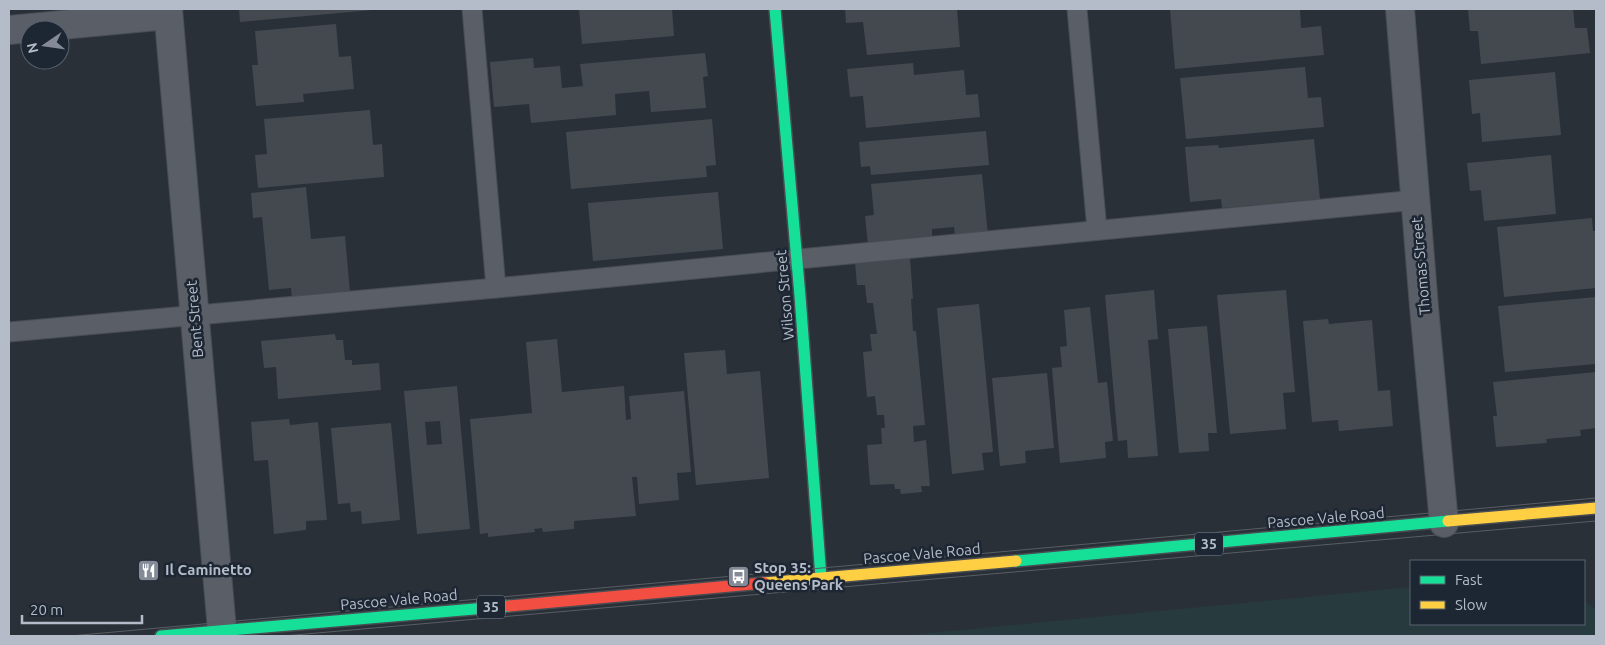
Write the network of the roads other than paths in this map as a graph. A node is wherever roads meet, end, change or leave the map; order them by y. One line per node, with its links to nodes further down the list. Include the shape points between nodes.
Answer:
1 (472, 9): 10 (lane)
2 (775, 9): 9 (main road, Wilson Street)
3 (1078, 9): 8 (lane)
4 (1400, 9): 7 (street, Thomas Street)
5 (168, 12): 6 (street); 11 (street, Bent Street)
6 (9, 30)
7 (1416, 200): 8 (lane); 14 (street, Thomas Street)
8 (1096, 230): 9 (lane)
9 (797, 259): 10 (lane); 15 (main road, Wilson Street)
10 (496, 288): 11 (lane)
11 (195, 314): 12 (lane); 16 (street, Bent Street)
12 (9, 332)
13 (1596, 508): 14 (main road, Pascoe Vale Road / 35)
14 (1444, 523): 15 (main road, Pascoe Vale Road / 35)
15 (821, 578): 16 (main road, Pascoe Vale Road / 35)
16 (222, 630): 18 (main road, Pascoe Vale Road / 35)
17 (161, 636): 18 (main road, Pascoe Vale Road / 35)
18 (167, 636)

